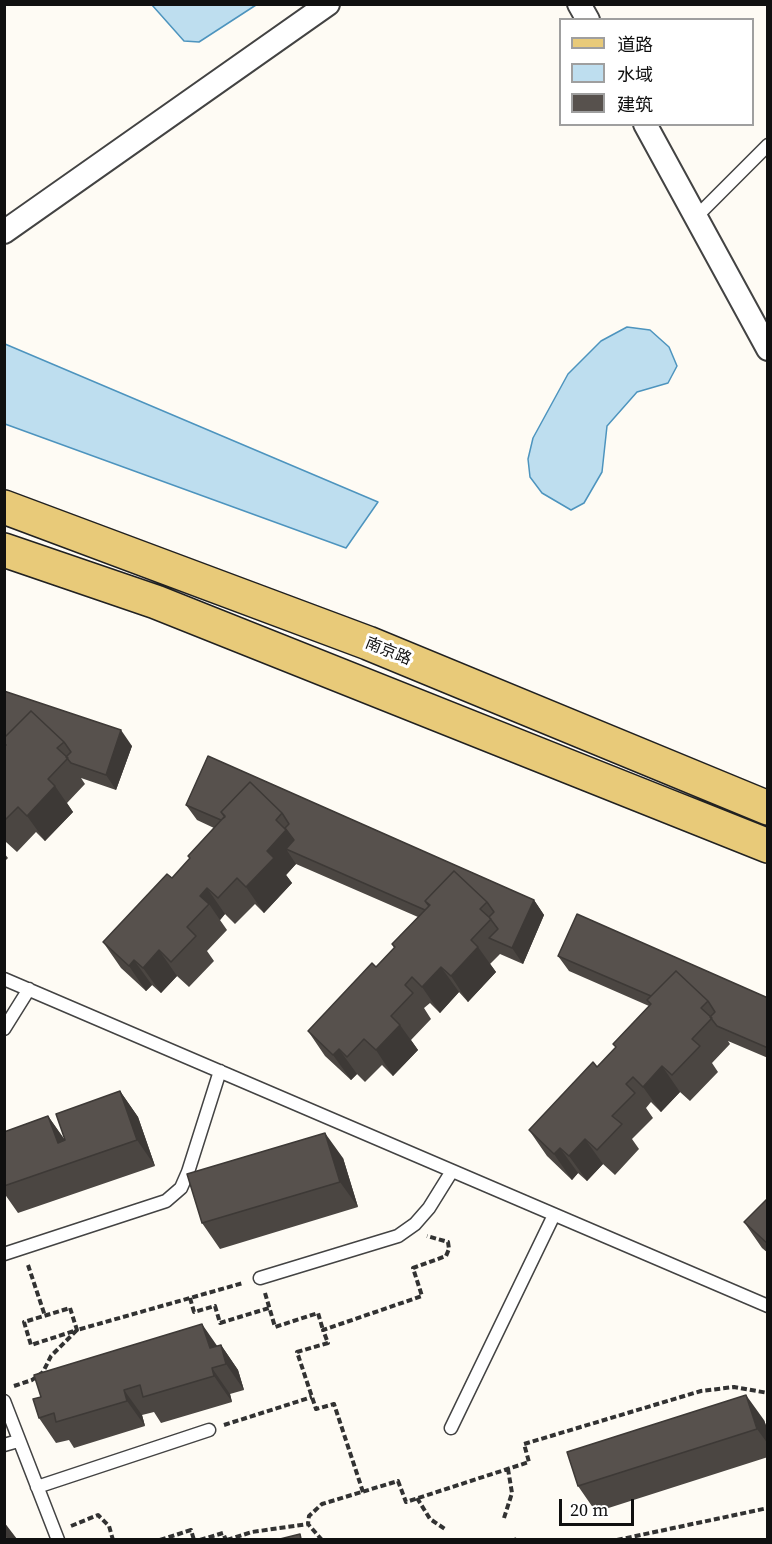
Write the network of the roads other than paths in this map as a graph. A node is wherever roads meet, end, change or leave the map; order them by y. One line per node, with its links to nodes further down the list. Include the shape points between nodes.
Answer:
1 (328, 4): 7 (street)
2 (579, 4): 3 (street)
3 (587, 18)
4 (646, 126): 6 (street)
5 (768, 145): 6 (lane)
6 (696, 217): 8 (street)
7 (4, 232)
8 (768, 349)
9 (4, 507): 11 (main road, 南京路, via 368,643)
10 (4, 550): 12 (main road, via 156,603)
11 (768, 808)
12 (768, 846)
13 (4, 979): 14 (lane)
14 (29, 989): 15 (lane); 16 (lane)
15 (4, 1029)
16 (220, 1071): 17 (lane); 19 (lane, via 181,1188 166,1201)
17 (452, 1171): 18 (lane); 20 (lane, via 429,1208 398,1236)
18 (554, 1215): 21 (lane); 23 (lane)
19 (4, 1254)
20 (260, 1278)
21 (768, 1306)
22 (4, 1401): 25 (lane)
23 (451, 1428)
24 (208, 1430): 27 (lane)
25 (18, 1441): 26 (lane); 27 (lane)
26 (4, 1445)
27 (37, 1487): 28 (lane)
28 (57, 1538)

